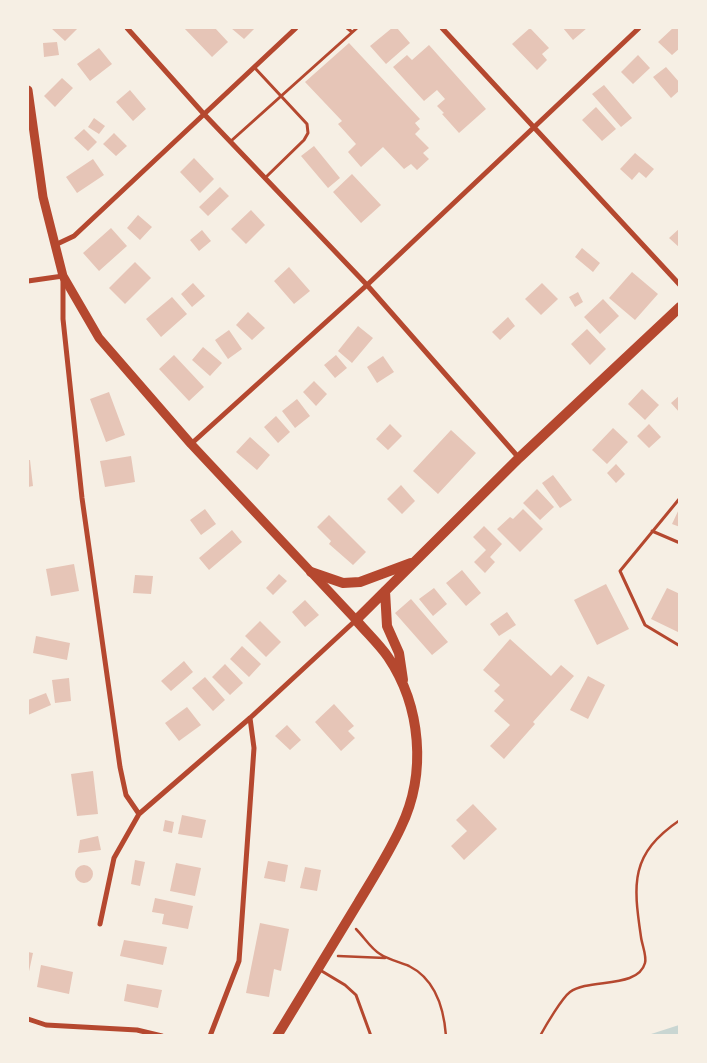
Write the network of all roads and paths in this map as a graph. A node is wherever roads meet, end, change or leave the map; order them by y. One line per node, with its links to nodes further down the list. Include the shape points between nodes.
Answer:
1 (126, 28): 11 (street)
2 (296, 28): 8 (street)
3 (347, 28): 7 (lane)
4 (357, 28): 7 (lane)
5 (442, 28): 12 (street)
6 (639, 28): 12 (street)
7 (352, 32): 10 (lane)
8 (254, 67): 10 (lane); 11 (street)
9 (28, 90): 15 (main road, via 43,197)
10 (281, 96): 13 (lane); 14 (lane, via 307,124 308,133)
11 (203, 113): 13 (street); 15 (street, via 74,236)
12 (534, 128): 18 (street); 19 (street)
13 (230, 142): 14 (street)
14 (264, 178): 18 (street)
15 (55, 245): 16 (main road)
16 (63, 276): 17 (street); 21 (main road, via 99,338); 33 (street, via 63,319 81,488 113,719 126,795)
17 (28, 281)
18 (367, 285): 21 (street); 22 (street)
19 (680, 285)
20 (680, 307): 22 (main road)
21 (191, 444): 27 (main road)
22 (519, 458): 26 (main road)
23 (680, 498): 24 (lane)
24 (652, 531): 25 (lane); 30 (lane, via 620,571 645,625)
25 (680, 543)
26 (414, 562): 27 (main road, via 360,582 343,583); 28 (main road)
27 (311, 572): 29 (main road)
28 (385, 591): 29 (main road); 31 (main road, via 387,626 399,653)
29 (356, 620): 31 (main road, via 388,656); 32 (street)
30 (680, 646)
31 (404, 688): 35 (main road, via 414,717 418,755 412,795 402,826)
32 (250, 718): 33 (street); 42 (street, via 254,748 239,960)
33 (139, 814): 36 (street, via 114,858)
34 (680, 820): 46 (path, via 654,842 641,859 636,886 646,961 641,971 635,976 582,986 569,992)
35 (348, 920): 37 (main road); 38 (path)
36 (100, 924)
37 (326, 955): 38 (path); 39 (main road)
38 (386, 958): 45 (path, via 410,967 429,984 440,1003)
39 (318, 969): 43 (main road); 44 (lane, via 356,994)
40 (28, 1019): 41 (street, via 46,1025 137,1030)
41 (162, 1036)
42 (210, 1036)
43 (277, 1036)
44 (371, 1036)
45 (446, 1036)
46 (540, 1036)

